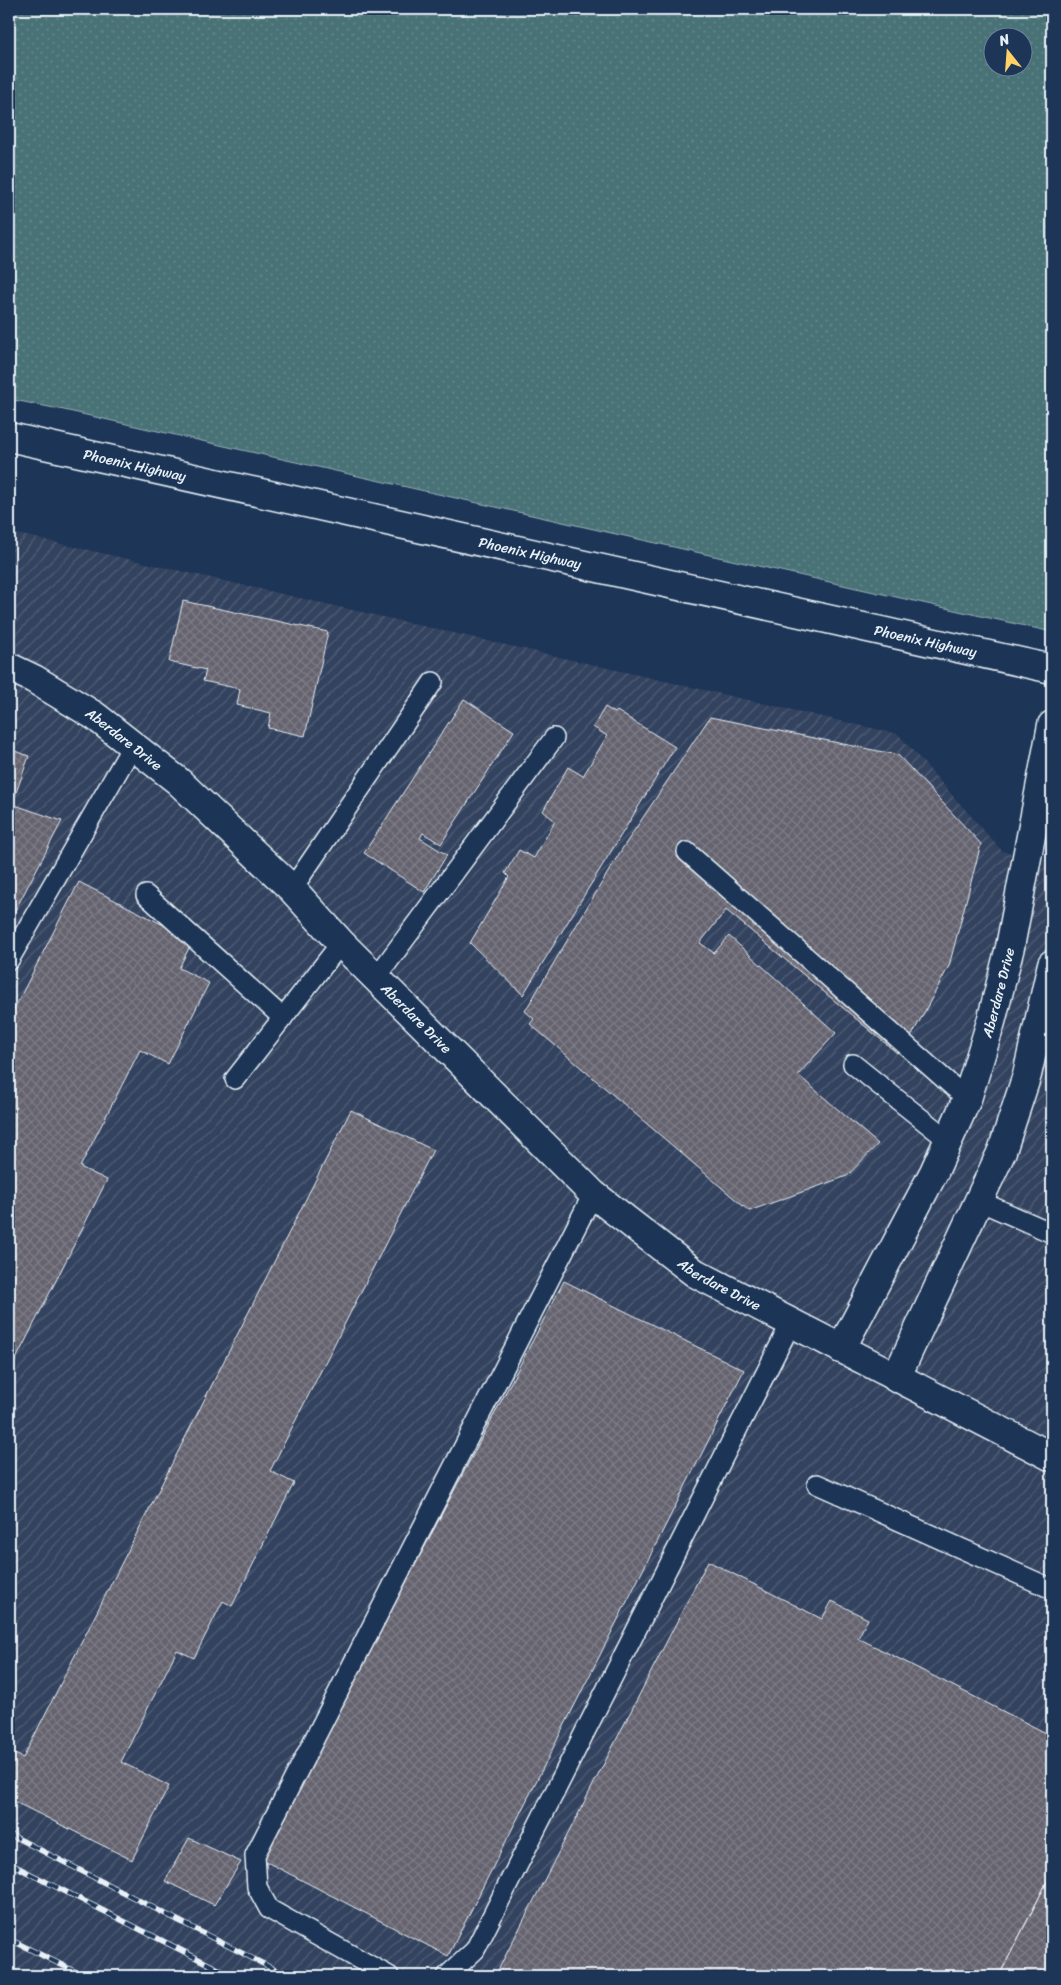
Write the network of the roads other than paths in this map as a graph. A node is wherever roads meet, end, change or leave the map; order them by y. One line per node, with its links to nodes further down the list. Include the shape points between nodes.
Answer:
1 (9, 437): 3 (street, Phoenix Highway)
2 (9, 667): 7 (street, Aberdare Drive, via 95,716)
3 (1052, 669)
4 (433, 682): 9 (lane)
5 (1052, 725): 18 (street, Aberdare Drive, via 1010,947)
6 (554, 738): 14 (lane)
7 (133, 745): 9 (street, Aberdare Drive, via 178,781); 12 (lane)
8 (687, 852): 18 (lane)
9 (292, 889): 11 (street, Aberdare Drive)
10 (146, 895): 15 (lane)
11 (341, 944): 14 (street, Aberdare Drive); 15 (lane)
12 (9, 960)
13 (1052, 964): 21 (street, via 1027,1075 1002,1151)
14 (376, 978): 20 (street, Aberdare Drive)
15 (283, 1018): 17 (lane)
16 (853, 1064): 19 (lane)
17 (235, 1079)
18 (967, 1099): 19 (street, Aberdare Drive)
19 (948, 1140): 24 (street, Aberdare Drive)
20 (593, 1194): 23 (street, Aberdare Drive, via 695,1273); 29 (lane, via 255,1855 257,1887 269,1909)
21 (979, 1201): 22 (lane); 25 (street)
22 (1052, 1233)
23 (790, 1323): 24 (street, Aberdare Drive); 30 (lane, via 475,1950)
24 (841, 1349): 25 (street, Aberdare Drive)
25 (896, 1378): 26 (street, Aberdare Drive)
26 (1052, 1457)
27 (817, 1484): 28 (lane)
28 (1052, 1589)
29 (389, 1976)
30 (446, 1976)

